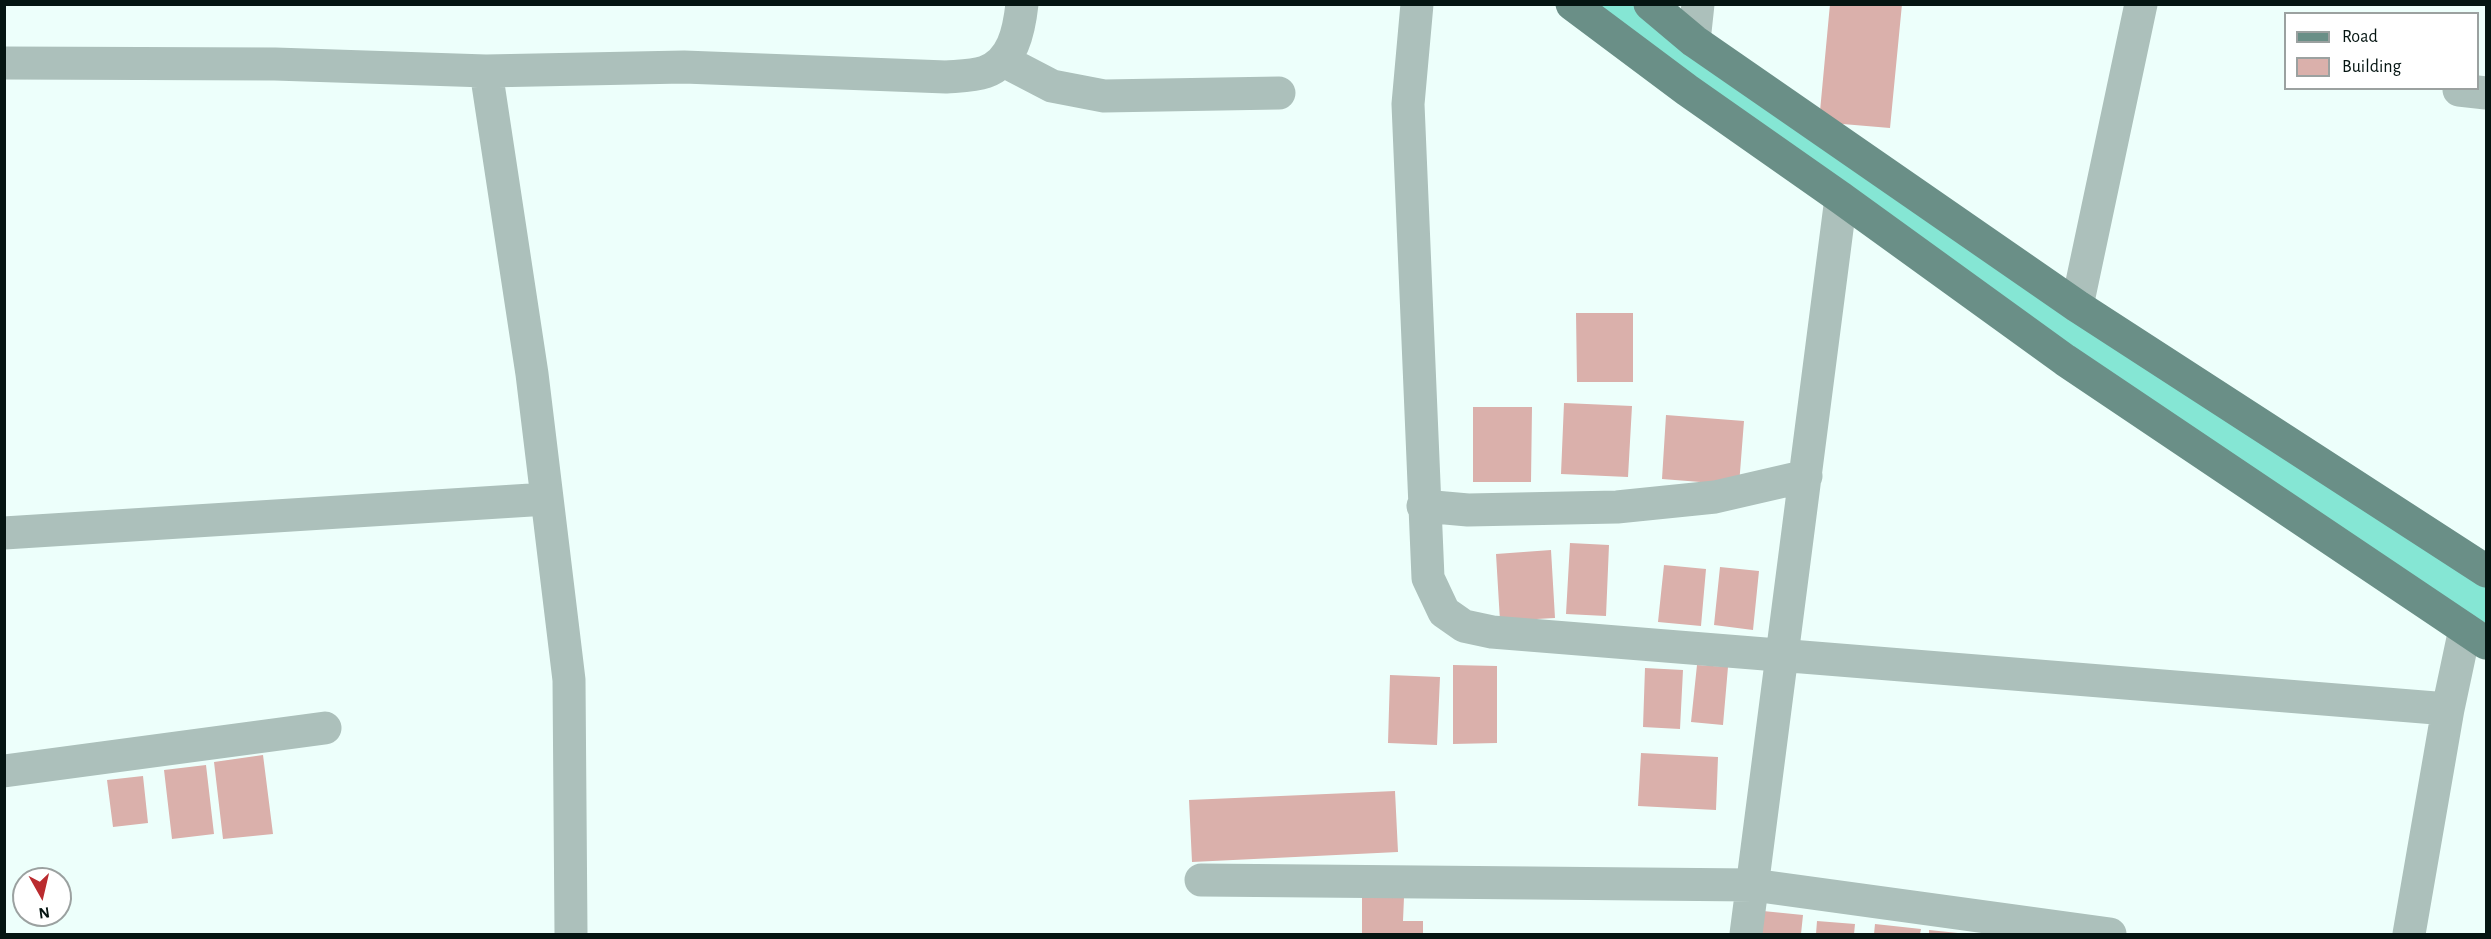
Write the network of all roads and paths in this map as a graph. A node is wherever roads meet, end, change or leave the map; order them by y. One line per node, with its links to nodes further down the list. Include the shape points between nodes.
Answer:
1 (1022, 4): 8 (street, via 1019,30)
2 (1417, 4): 16 (street, via 1408,104)
3 (1572, 4): 12 (main road)
4 (1650, 4): 7 (main road)
5 (1698, 4): 7 (street)
6 (2141, 4): 13 (street)
7 (1694, 41): 13 (main road)
8 (1004, 61): 10 (street, via 984,72 946,77 684,67); 11 (street, via 1052,86 1104,96)
9 (4, 63): 10 (street, via 275,64)
10 (486, 71): 15 (street)
11 (1279, 93)
12 (1841, 198): 14 (street); 19 (main road, via 2065,360)
13 (2077, 306): 18 (main road)
14 (1806, 476): 16 (street, via 1715,497 1617,507 1468,510); 20 (street)
15 (547, 499): 17 (street); 26 (street, via 569,680)
16 (1423, 506): 20 (street, via 1428,578 1444,612 1464,626 1492,632)
17 (4, 533)
18 (2487, 571)
19 (2476, 636): 21 (street)
20 (1782, 657): 21 (street); 25 (street)
21 (2448, 709): 29 (street)
22 (325, 728): 23 (street)
23 (4, 771)
24 (1201, 880): 25 (street)
25 (1753, 885): 27 (street); 28 (street)
26 (571, 934)
27 (1746, 934)
28 (2110, 934)
29 (2409, 934)

